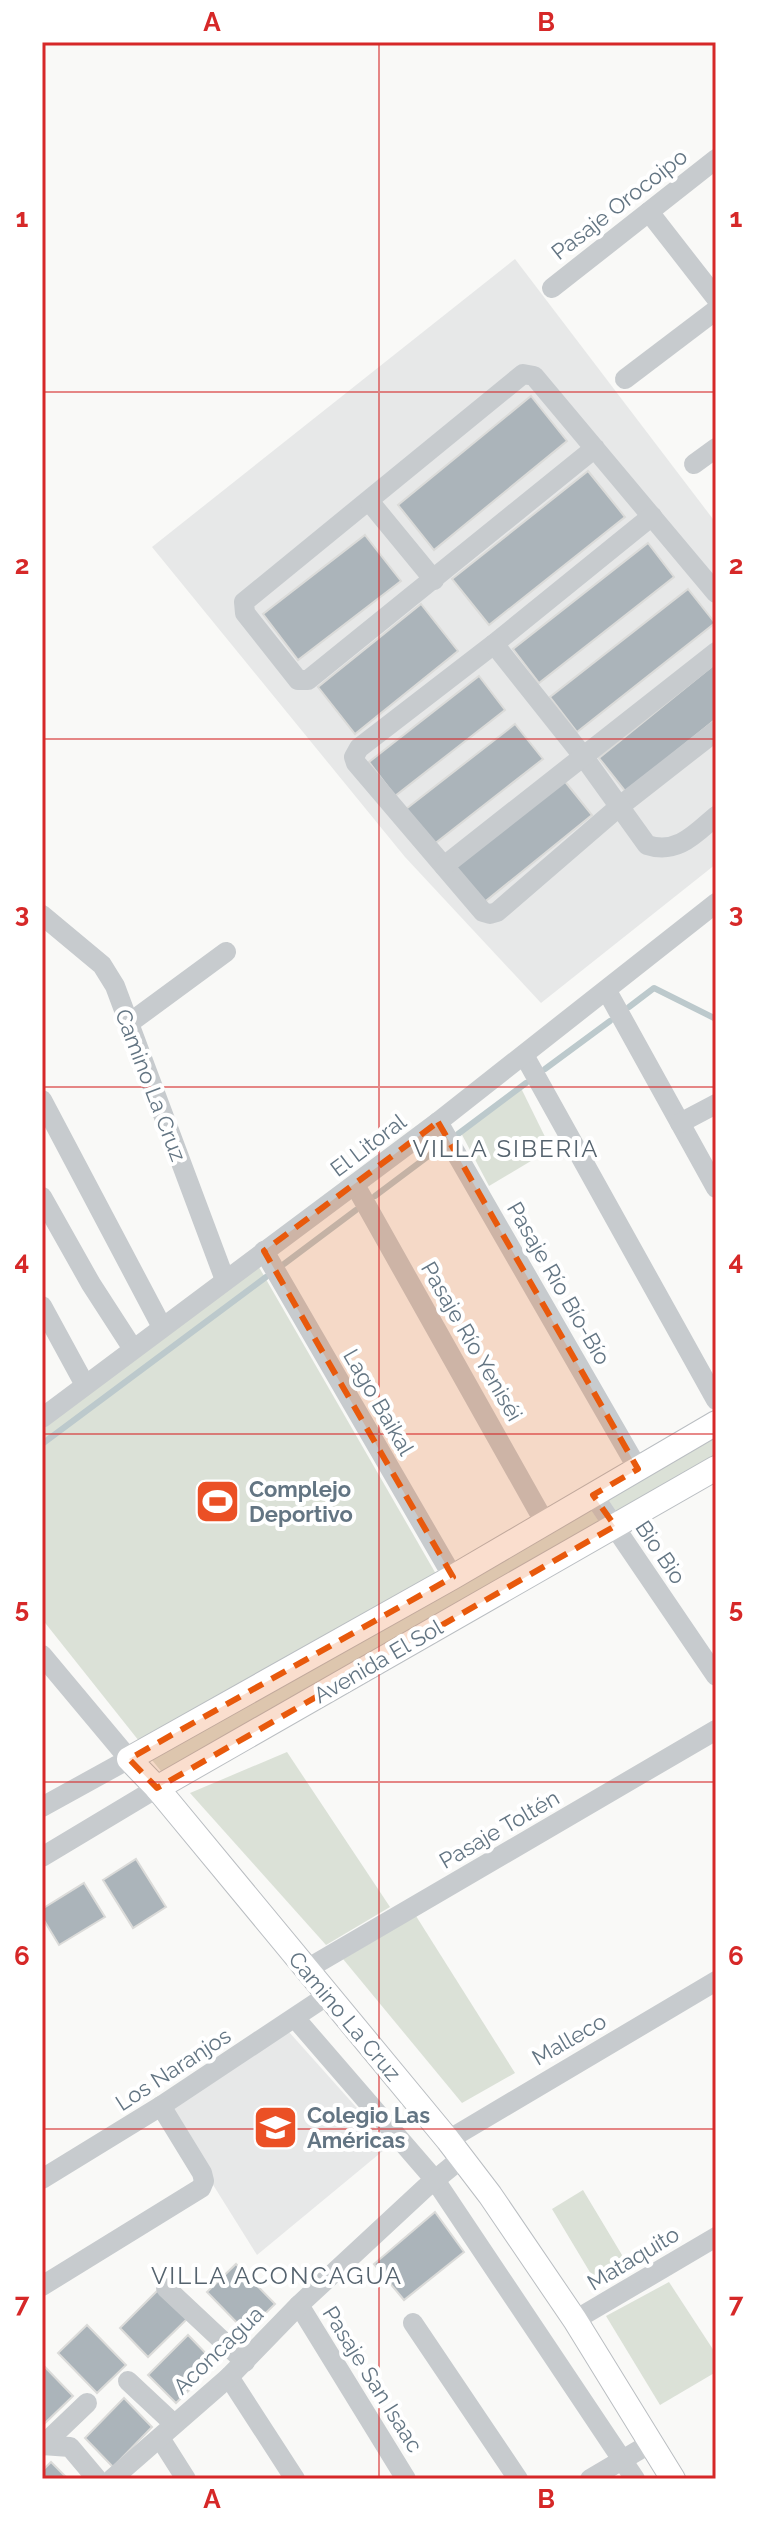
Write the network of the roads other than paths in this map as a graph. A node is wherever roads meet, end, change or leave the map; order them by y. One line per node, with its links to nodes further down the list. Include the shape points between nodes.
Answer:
1 (716, 159): 2 (street, Pasaje Orocoipo)
2 (649, 212): 3 (street, Pasaje Orocoipo); 4 (street)
3 (552, 288)
4 (716, 298)
5 (716, 310): 6 (street)
6 (625, 379)
7 (595, 448): 10 (street, via 534,376 523,374); 11 (street); 12 (street)
8 (716, 448): 9 (street)
9 (694, 464)
10 (369, 501): 12 (street); 12 (street, via 244,602 245,613 298,680 308,680)
11 (652, 516): 13 (street); 14 (street)
12 (434, 580)
13 (716, 593)
14 (494, 644): 17 (street); 20 (street, via 354,757)
15 (716, 652): 17 (street)
16 (716, 731): 18 (street)
17 (583, 756): 18 (street); 20 (street)
18 (620, 806): 19 (street, via 647,845 655,848 679,846); 20 (street, via 497,912 483,912)
19 (716, 816)
20 (444, 866)
21 (716, 903): 24 (street, El Litoral)
22 (42, 915): 25 (street, Camino La Cruz, via 102,965)
23 (226, 952): 25 (street)
24 (607, 991): 26 (street, El Litoral); 30 (street)
25 (128, 1024): 35 (street, Camino La Cruz)
26 (524, 1055): 29 (street, El Litoral); 40 (street)
27 (42, 1100): 37 (street)
28 (716, 1104): 30 (street)
29 (438, 1122): 31 (street, El Litoral); 44 (street, Pasaje Río Bío-Bío)
30 (680, 1123): 32 (street)
31 (355, 1185): 34 (street, El Litoral); 46 (street, Pasaje Río Yeniséi)
32 (716, 1188)
33 (42, 1197): 38 (street)
34 (264, 1251): 35 (street, El Litoral); 48 (street, Lago Baikal)
35 (225, 1280): 37 (street, El Litoral)
36 (42, 1306): 39 (street)
37 (162, 1327): 38 (street, El Litoral)
38 (133, 1349): 39 (street, El Litoral)
39 (85, 1385): 41 (street, El Litoral)
40 (716, 1400)
41 (42, 1418)
42 (716, 1423): 44 (main road, Avenida El Sol)
43 (716, 1468): 47 (main road, Avenida El Sol)
44 (638, 1469): 45 (main road, Avenida El Sol)
45 (593, 1495): 46 (main road, Avenida El Sol); 47 (street, Bio Bio)
46 (545, 1523): 48 (main road, Avenida El Sol)
47 (615, 1526): 50 (street, Bio Bio); 53 (main road, Avenida El Sol)
48 (453, 1577): 52 (main road, Avenida El Sol)
49 (42, 1655): 52 (street, Camino La Cruz)
50 (716, 1676)
51 (716, 1730): 56 (street, Pasaje Toltén)
52 (129, 1759): 53 (main road, Camino La Cruz); 54 (street, Avenida El Sol)
53 (157, 1788): 55 (street, Avenida El Sol); 56 (main road, Camino La Cruz)
54 (42, 1807)
55 (42, 1857)
56 (307, 1969): 58 (main road, Camino La Cruz)
57 (716, 1981): 61 (street, Malleco)
58 (328, 1995): 59 (street, Los Naranjos); 61 (main road, Camino La Cruz)
59 (295, 2018): 60 (street, Los Naranjos); 63 (street)
60 (161, 2106): 62 (street, Los Naranjos); 65 (street, via 202,2173 201,2188)
61 (455, 2149): 63 (street, Aconcagua); 68 (main road, Camino La Cruz)
62 (42, 2179)
63 (435, 2180): 67 (street, Aconcagua); 77 (street)
64 (716, 2237): 68 (street, Mataquito)
65 (42, 2286)
66 (166, 2288): 70 (street)
67 (299, 2305): 70 (street, Aconcagua); 82 (street, Pasaje San Isaac)
68 (575, 2320): 75 (main road, Camino La Cruz)
69 (413, 2323): 83 (street)
70 (245, 2362): 71 (street, Aconcagua)
71 (229, 2377): 74 (street, Aconcagua); 81 (street)
72 (128, 2381): 74 (street)
73 (87, 2403): 76 (street)
74 (167, 2431): 79 (street, Aconcagua); 80 (street)
75 (651, 2443): 77 (street); 86 (main road, Camino La Cruz)
76 (42, 2446): 78 (street, via 70,2447)
77 (623, 2460): 84 (street); 85 (street)
78 (97, 2479)
79 (112, 2479)
80 (186, 2479)
81 (295, 2479)
82 (406, 2479)
83 (518, 2479)
84 (590, 2479)
85 (635, 2479)
86 (673, 2479)

